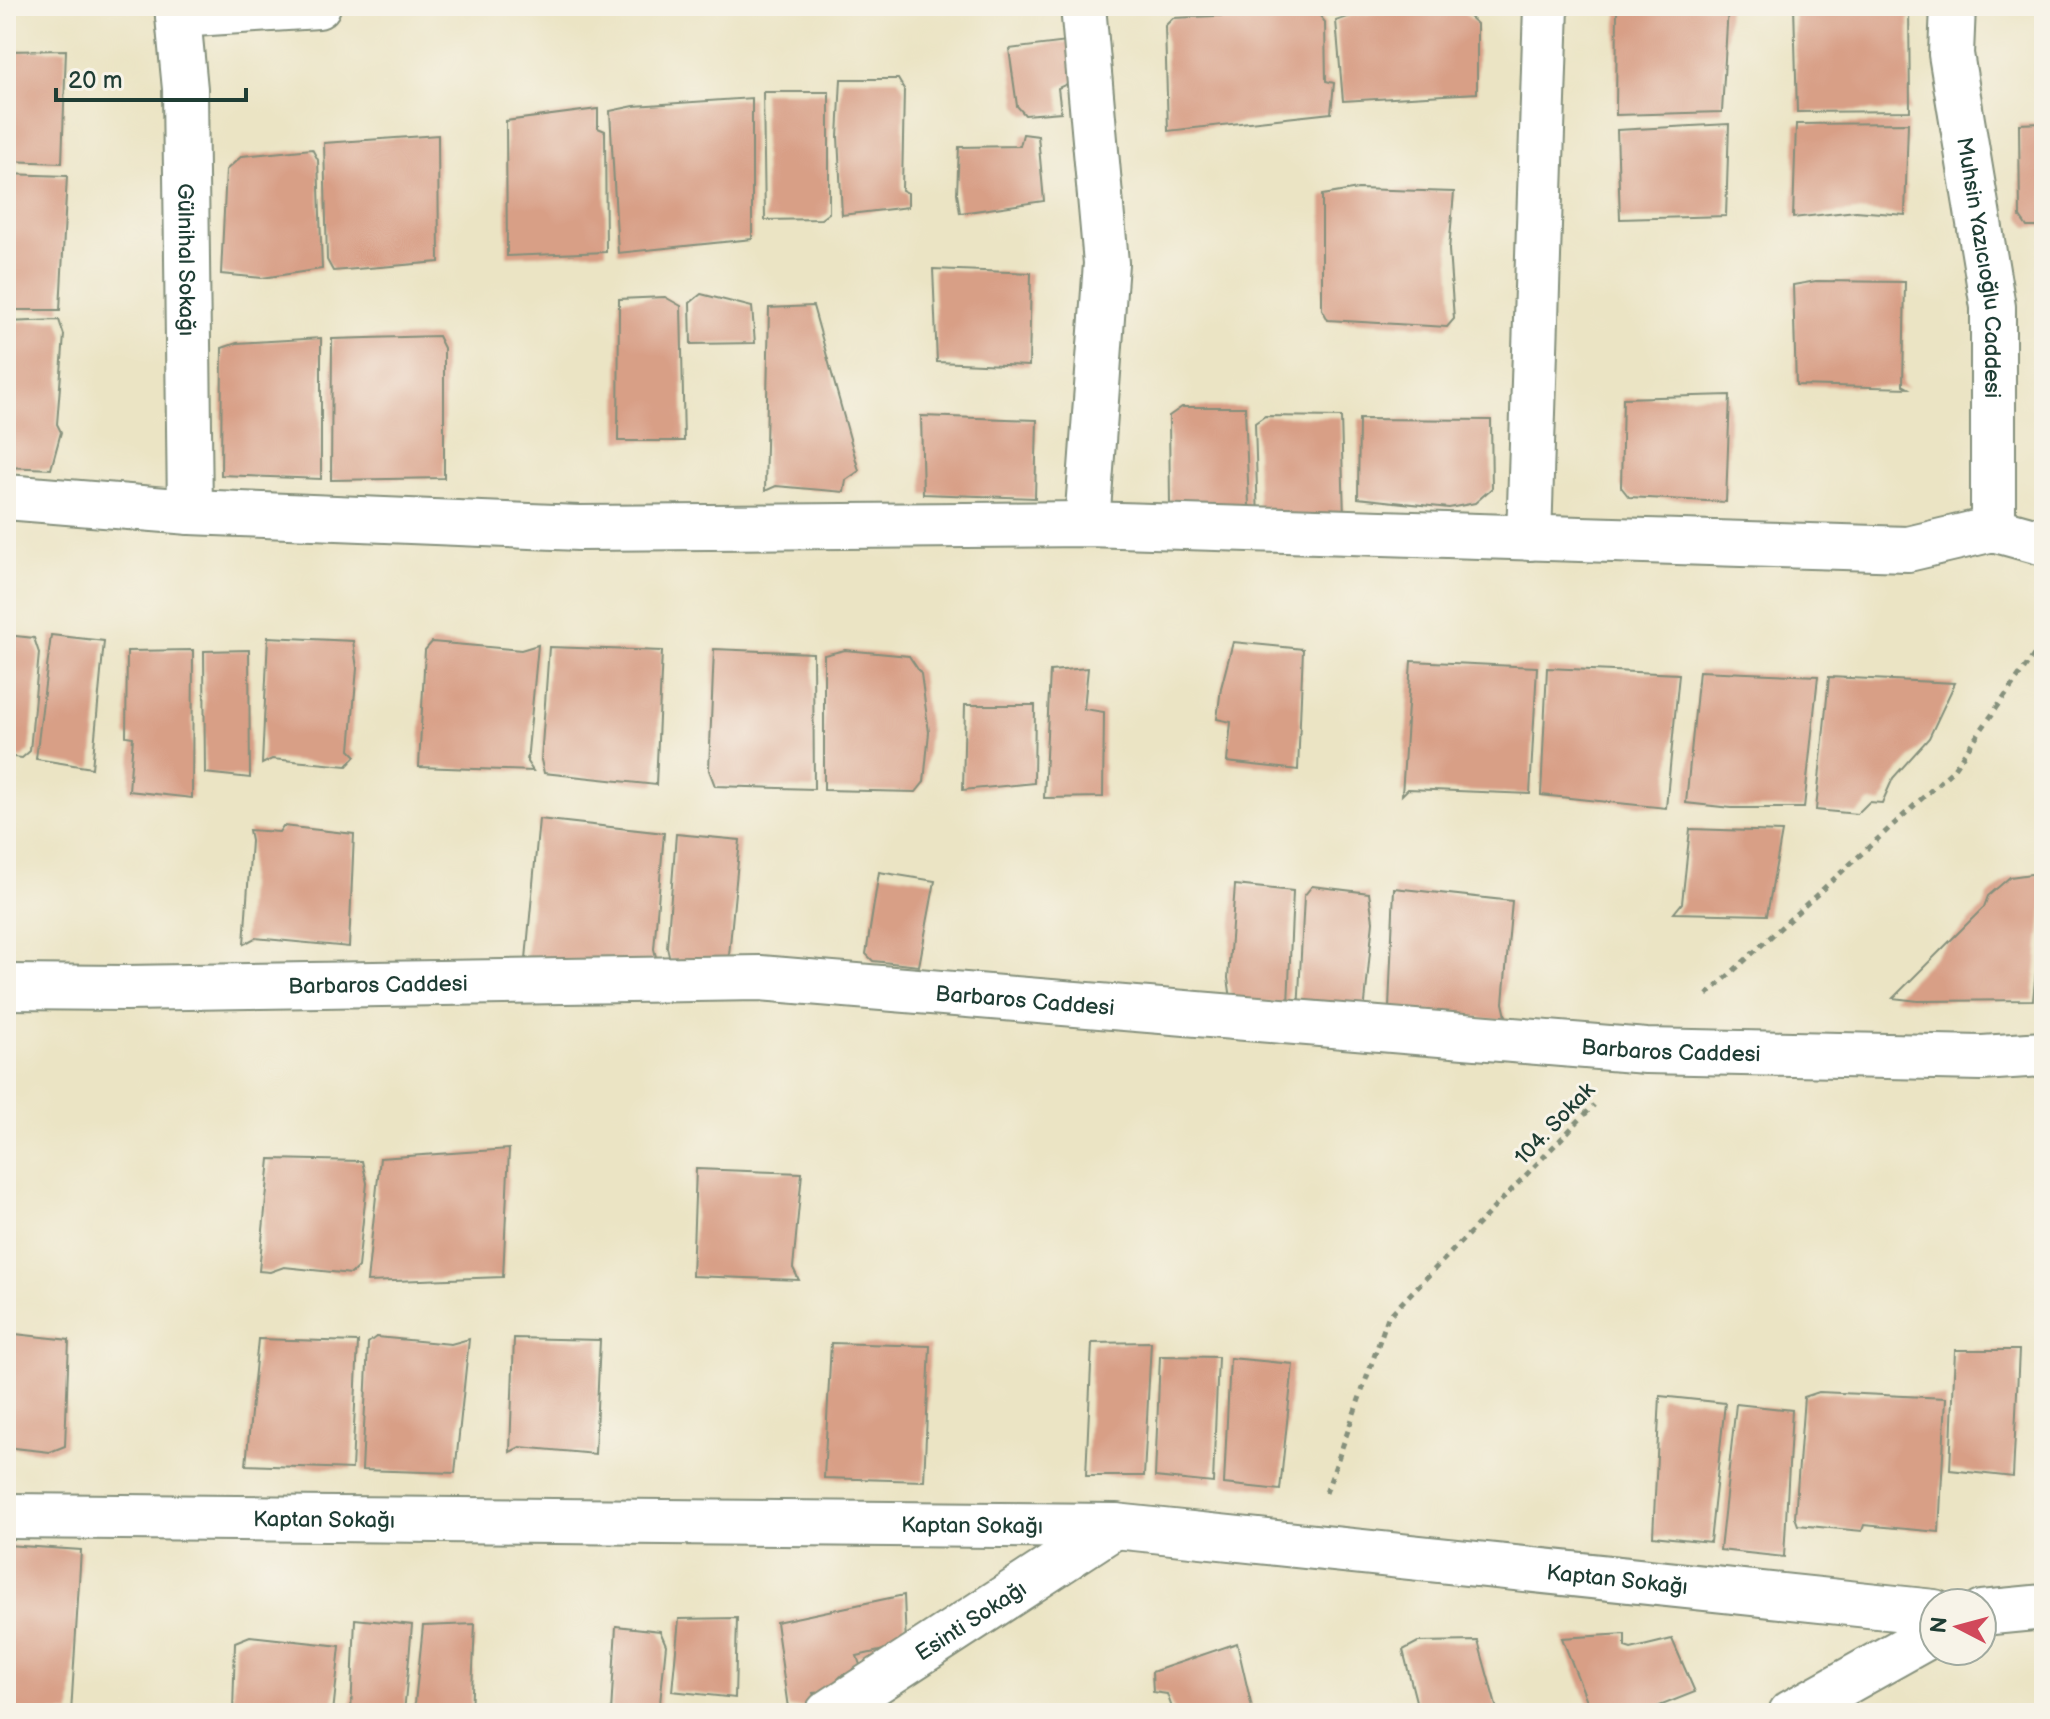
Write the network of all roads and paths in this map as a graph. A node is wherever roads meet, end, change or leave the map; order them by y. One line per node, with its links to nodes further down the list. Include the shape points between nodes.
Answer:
1 (318, 6): 5 (street)
2 (1083, 6): 8 (street, via 1106,263)
3 (1546, 6): 10 (street)
4 (1953, 6): 9 (street, Muhsin Yazıcıoğlu Caddesi, via 1951,54 1993,307)
5 (178, 11): 7 (street, Gülnihal Sokağı, via 185,89)
6 (6, 497): 7 (street)
7 (190, 512): 8 (street, via 579,528)
8 (1087, 524): 10 (street)
9 (1993, 529): 10 (street, via 1908,549); 11 (street)
10 (1529, 538)
11 (2044, 543)
12 (2044, 641): 14 (path, 104. Sokak, via 1952,771)
13 (6, 987): 14 (street, Barbaros Caddesi, via 760,978)
14 (1646, 1051): 15 (street, Barbaros Caddesi, via 1982,1058); 18 (path, 104. Sokak, via 1388,1317)
15 (2044, 1054)
16 (6, 1516): 17 (street, Kaptan Sokağı)
17 (1115, 1526): 18 (street, Kaptan Sokağı); 23 (street, Esinti Sokağı)
18 (1307, 1546): 20 (street, Kaptan Sokağı)
19 (2044, 1607): 21 (street)
20 (1918, 1610)
21 (1998, 1611)
22 (1918, 1642): 24 (street)
23 (828, 1713)
24 (1791, 1713)

